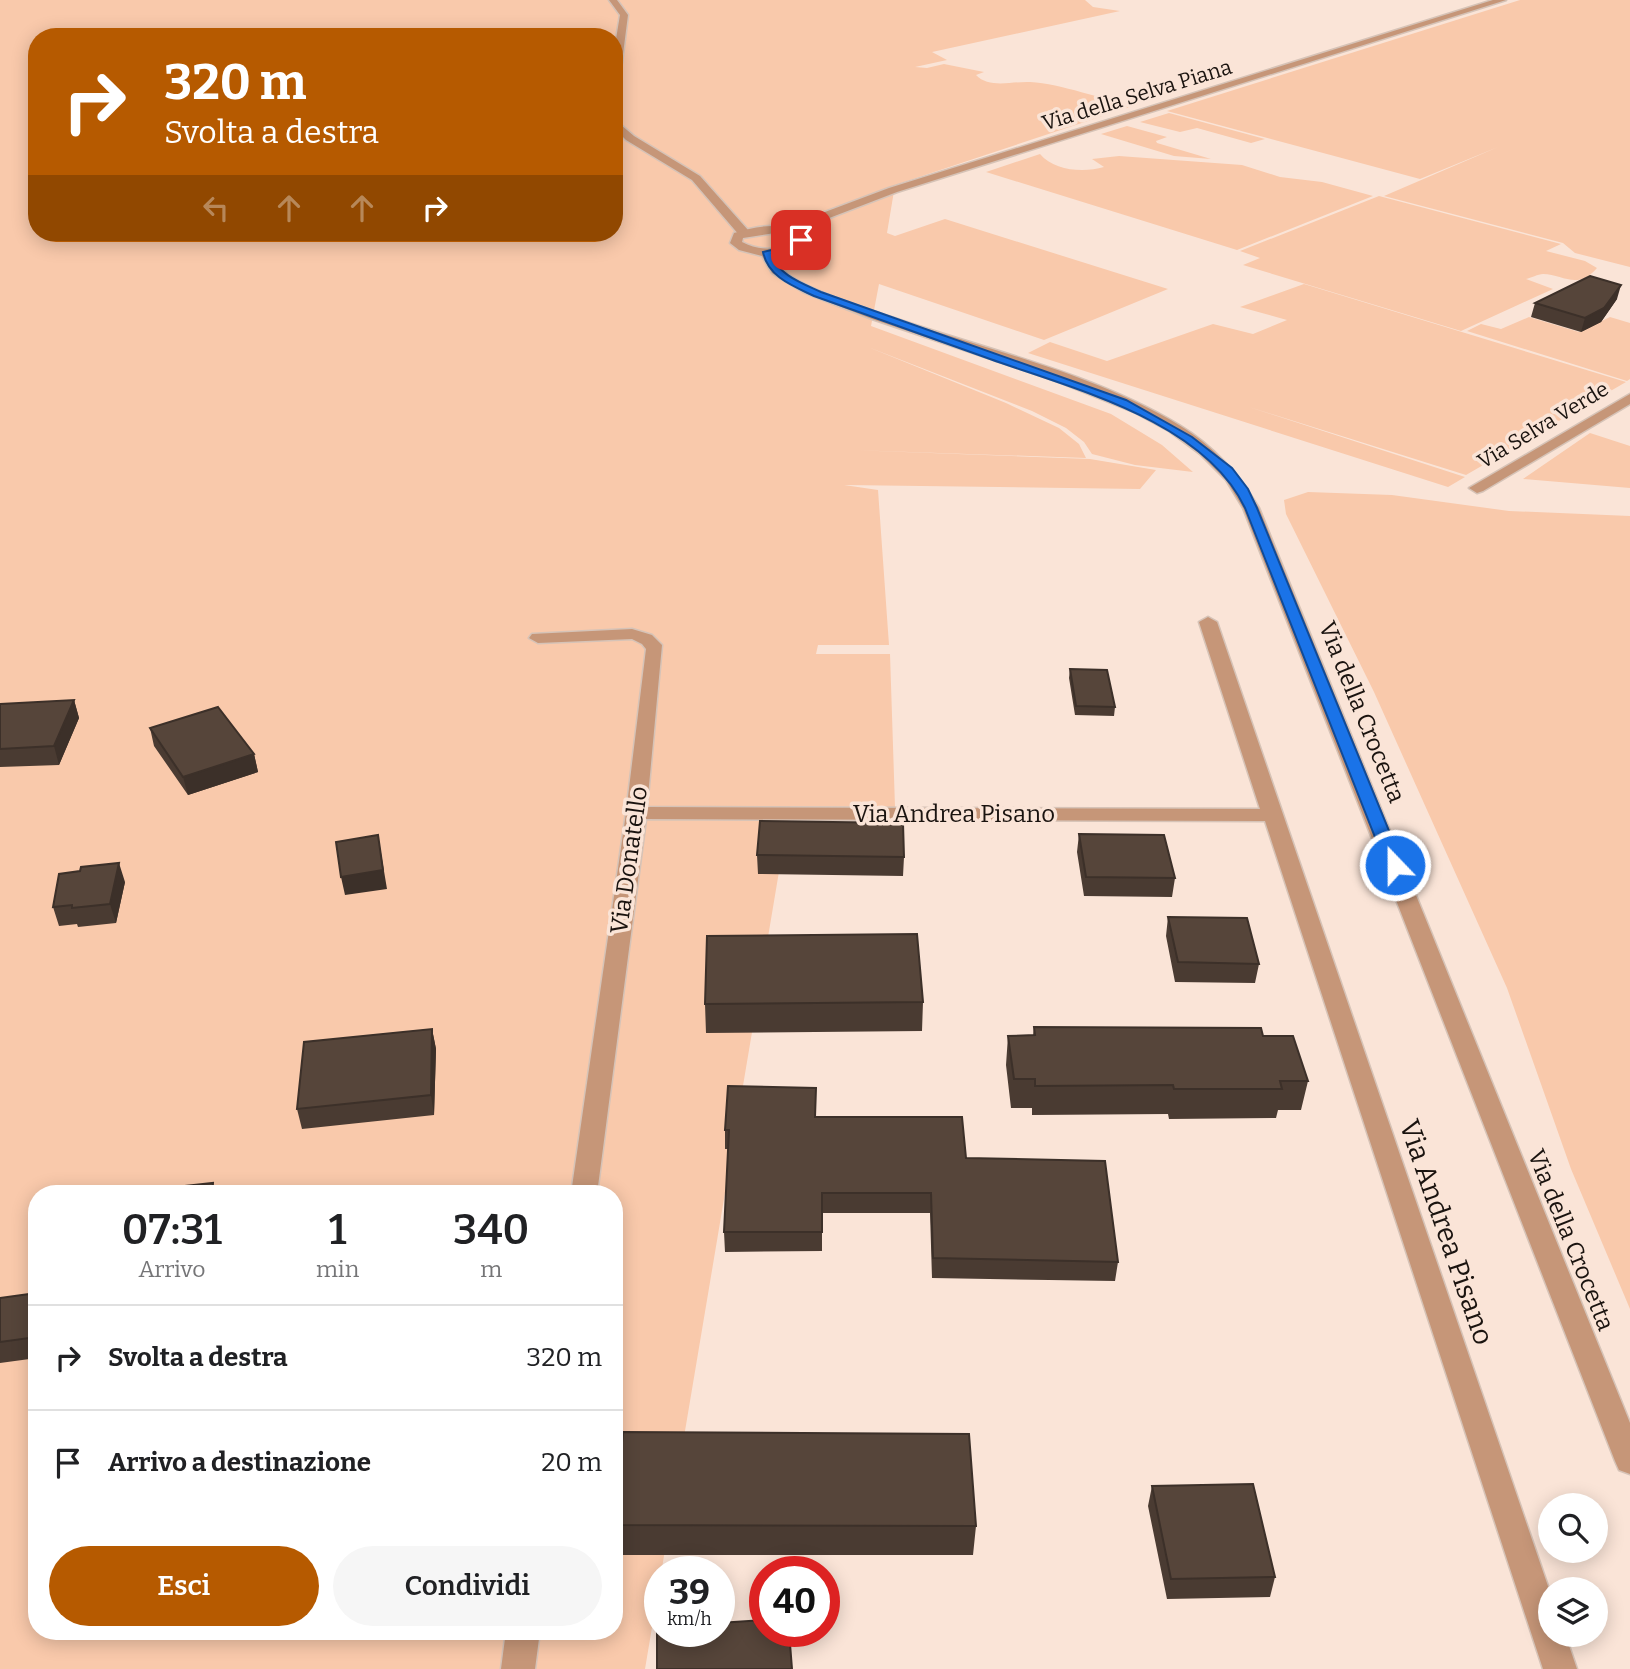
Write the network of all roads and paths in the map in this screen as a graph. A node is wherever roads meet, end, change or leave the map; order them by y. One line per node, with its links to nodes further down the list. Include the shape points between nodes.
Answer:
1 (613, 0): 3 (street, via 624,15)
2 (1502, 0): 5 (street, Via della Selva Piana, via 894,190)
3 (622, 28)
4 (623, 131): 6 (street, via 696,178)
5 (786, 231): 6 (street, Via della Selva Piana); 7 (street, via 799,236 800,243 788,250)
6 (744, 233): 7 (street, via 735,240 740,247)
7 (767, 252): 15 (street, Via della Crocetta, via 779,274 807,289 1130,406 1206,452 1239,484)
8 (1630, 398): 9 (street, Via Selva Verde)
9 (1477, 488)
10 (1208, 622): 13 (street, Via Andrea Pisano)
11 (538, 638): 12 (street, Via Donatello, via 616,633 653,643)
12 (636, 814): 13 (street, Via Andrea Pisano); 14 (street, Via Donatello)
13 (1273, 815): 18 (street, Via Andrea Pisano)
14 (585, 1185)
15 (1630, 1461)
16 (522, 1640): 17 (street)
17 (518, 1669)
18 (1560, 1669)

